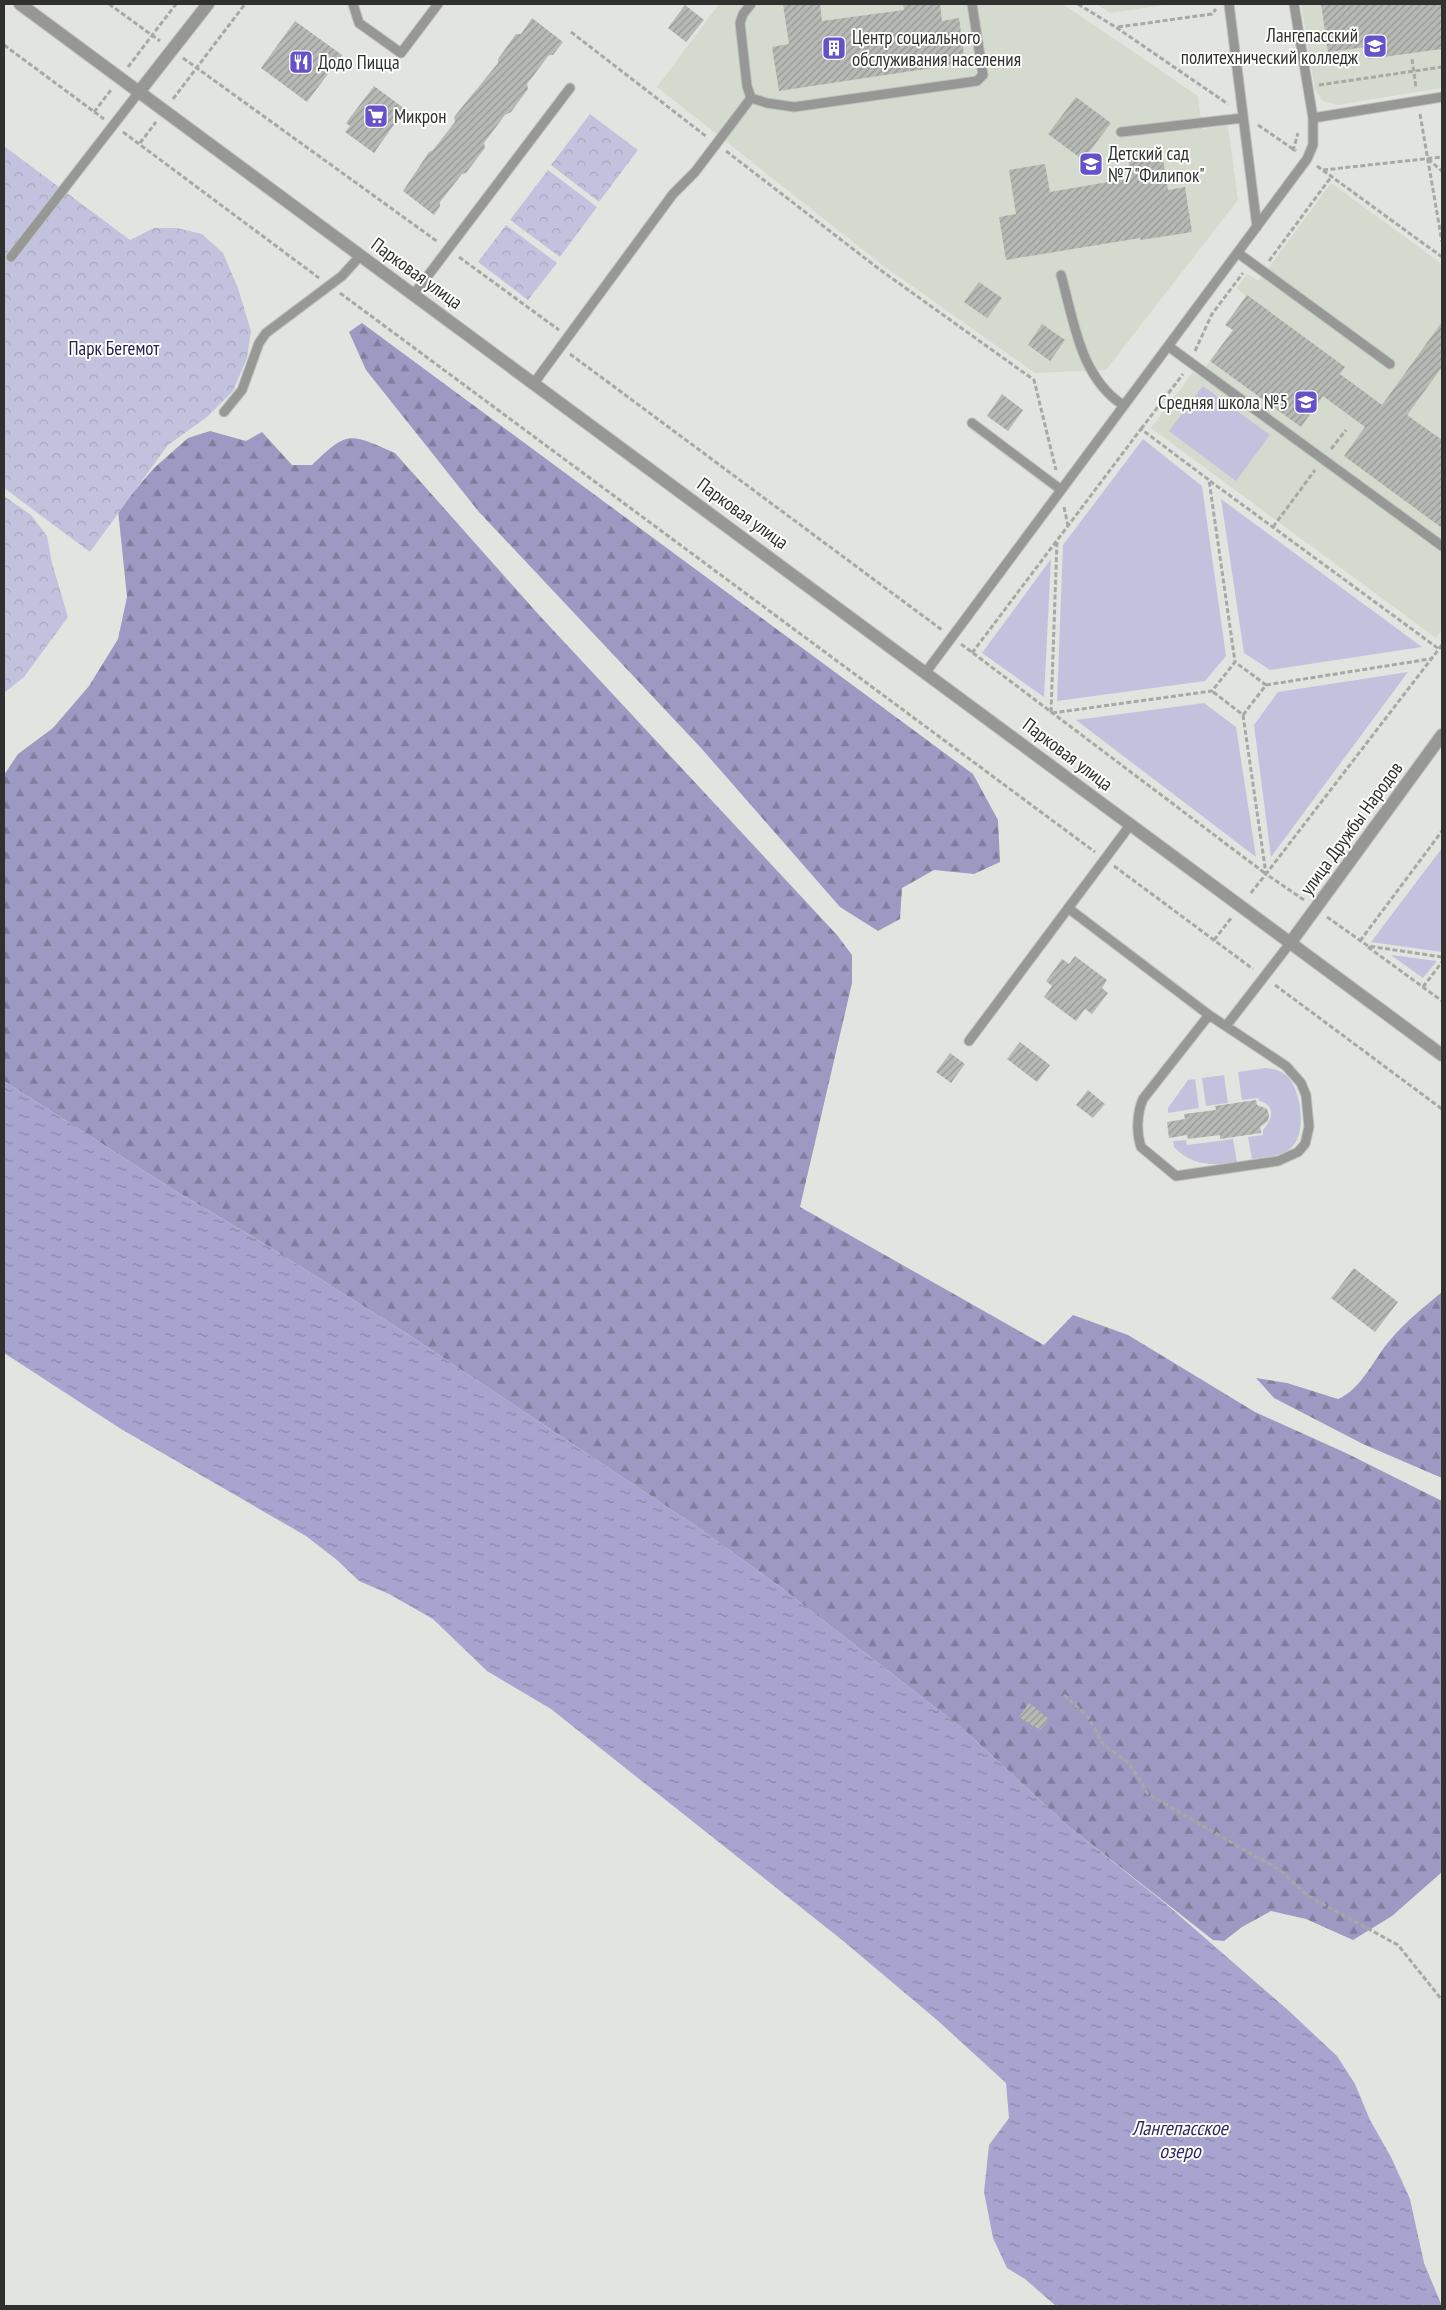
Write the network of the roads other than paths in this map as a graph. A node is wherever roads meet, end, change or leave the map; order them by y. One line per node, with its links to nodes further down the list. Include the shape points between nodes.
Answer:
1 (20, 4): 10 (street, Парковая улица)
2 (208, 4): 10 (street)
3 (353, 4): 4 (lane, via 359,23 401,53)
4 (438, 4)
5 (751, 4): 12 (lane, via 740,23)
6 (972, 4): 12 (lane, via 982,75 977,81 794,107 767,104)
7 (1229, 4): 13 (lane)
8 (1294, 4): 14 (lane)
9 (570, 88): 21 (lane)
10 (139, 92): 18 (street, Парковая улица); 19 (lane)
11 (1442, 97): 14 (lane)
12 (751, 98): 24 (lane, via 695,172 673,194)
13 (1243, 116): 15 (lane); 16 (lane)
14 (1313, 118): 16 (lane, via 1313,145 1308,159)
15 (1121, 132)
16 (1257, 228): 17 (lane)
17 (1238, 252): 22 (lane); 23 (lane)
18 (361, 255): 21 (street, Парковая улица); 26 (lane, via 330,286 266,333 259,343 242,390)
19 (11, 257)
20 (1061, 275): 25 (lane, via 1086,364 1104,391)
21 (414, 294): 24 (street, Парковая улица)
22 (1168, 346): 25 (lane); 29 (lane)
23 (1390, 364)
24 (534, 383): 30 (street, Парковая улица)
25 (1123, 405): 28 (lane)
26 (224, 412)
27 (972, 423): 28 (lane)
28 (1060, 489): 30 (lane)
29 (1442, 546)
30 (926, 672): 32 (street, Парковая улица)
31 (1442, 735): 34 (street, улица Дружбы Народов)
32 (1131, 824): 33 (lane); 34 (street, Парковая улица)
33 (1068, 908): 35 (lane); 37 (lane)
34 (1291, 942): 36 (lane); 38 (street, Парковая улица)
35 (1209, 1015): 36 (lane); 36 (lane, via 1139,1108 1141,1147 1176,1176 1278,1161 1298,1152 1305,1144 1309,1127 1306,1094 1301,1083 1286,1066)
36 (1226, 1026)
37 (969, 1041)
38 (1442, 1055)

